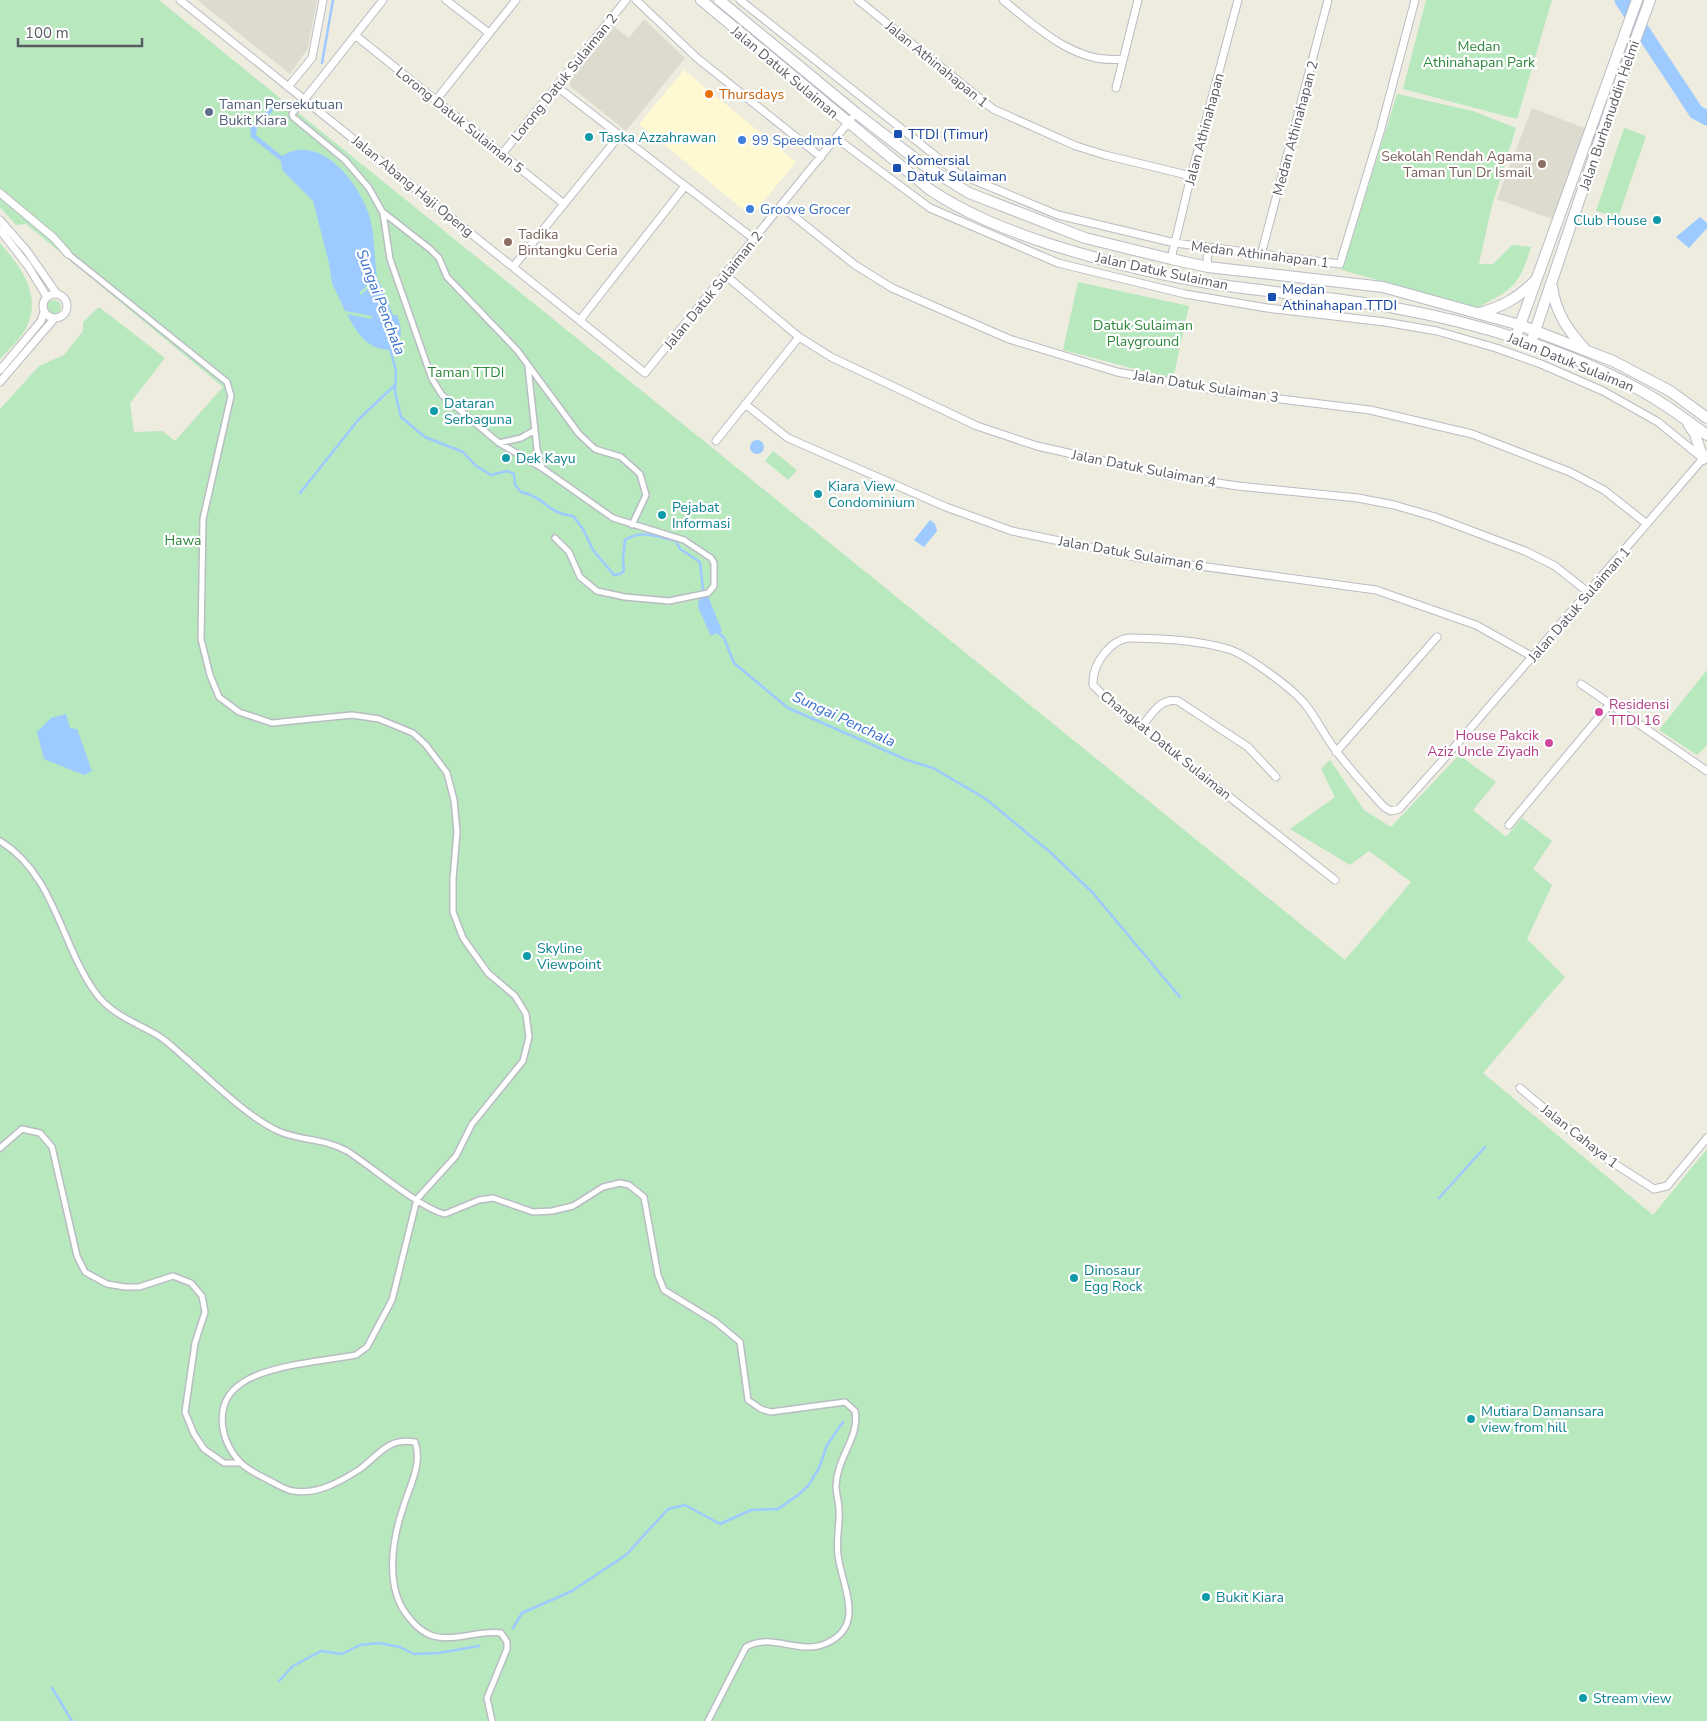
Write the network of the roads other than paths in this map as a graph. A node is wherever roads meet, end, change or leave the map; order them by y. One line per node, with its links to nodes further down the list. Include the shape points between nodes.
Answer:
1 (180, 0): 23 (street, Jalan Abang Haji Openg)
2 (323, 0): 23 (street, via 312,58)
3 (383, 0): 20 (street)
4 (446, 0): 19 (street)
5 (516, 0): 19 (street)
6 (626, 0): 22 (street, Lorong Datuk Sulaiman 2)
7 (636, 0): 32 (street, via 697,58)
8 (701, 0): 28 (main road, Jalan Datuk Sulaiman)
9 (719, 0): 27 (main road, Jalan Datuk Sulaiman)
10 (740, 0): 44 (street, Jalan Datuk Sulaiman, via 957,173 1058,214)
11 (858, 0): 33 (street, Jalan Athinahapan 1, via 993,109 1098,153)
12 (1003, 0): 21 (street, via 1059,43 1103,59)
13 (1138, 0): 21 (street)
14 (1238, 0): 33 (street, Jalan Athinahapan)
15 (1328, 0): 47 (street, Medan Athinahapan 2)
16 (1415, 0): 47 (street, Medan Athinahapan 1, via 1340,264)
17 (1637, 0): 52 (main road, Jalan Burhanuddin Helmi)
18 (1650, 0): 53 (main road, Jalan Burhanuddin Helmi)
19 (489, 33): 26 (street)
20 (355, 35): 25 (street); 26 (street, Lorong Datuk Sulaiman 5)
21 (1122, 59): 24 (street)
22 (556, 86): 29 (street); 31 (street, Lorong Datuk Sulaiman 2)
23 (288, 87): 25 (street, Jalan Abang Haji Openg)
24 (1116, 88)
25 (304, 100): 39 (street, via 292,114 293,118 345,160 369,188); 49 (street, Jalan Abang Haji Openg)
26 (436, 100): 31 (street, Lorong Datuk Sulaiman 5)
27 (856, 113): 28 (street, Jalan Datuk Sulaiman 2); 38 (main road, Jalan Datuk Sulaiman, via 946,181)
28 (848, 124): 30 (street, Jalan Datuk Sulaiman 2); 43 (main road, Jalan Datuk Sulaiman, via 943,199)
29 (619, 136): 34 (street); 36 (street)
30 (836, 138): 32 (street, Jalan Datuk Sulaiman 2); 79 (street, Jalan Datuk Sulaiman, via 930,208 1058,263 1185,294 1437,331 1496,348 1603,391 1658,422)
31 (502, 154): 36 (street, Lorong Datuk Sulaiman 5)
32 (821, 157): 37 (street, Jalan Datuk Sulaiman 2)
33 (1191, 176): 44 (street, Jalan Athinahapan)
34 (685, 186): 42 (street); 61 (street)
35 (0, 193): 46 (street, via 54,238)
36 (564, 204): 49 (street)
37 (781, 206): 42 (street, Jalan Datuk Sulaiman 2); 81 (street, Jalan Datuk Sulaiman 3, via 855,265 892,288 1009,339 1117,372 1224,392 1370,410 1472,434 1570,472 1604,490)
38 (1015, 212): 43 (main road, via 1003,220); 48 (main road, Jalan Datuk Sulaiman, via 1084,238)
39 (384, 213): 68 (street, via 439,258 447,277 460,293); 78 (street, via 390,259 432,379 442,395)
40 (0, 220): 55 (street)
41 (0, 230): 56 (street)
42 (754, 239): 51 (street, Jalan Datuk Sulaiman 2)
43 (1034, 239): 57 (main road, Jalan Datuk Sulaiman, via 1087,256 1186,279)
44 (1175, 243): 45 (street, Medan Athinahapan 1); 48 (street, Jalan Athinahapan)
45 (1212, 248): 47 (street, Medan Athinahapan 1); 50 (street, via 1207,258)
46 (68, 254): 100 (street, via 227,382 231,396 204,519 200,608 201,638 219,697 239,712 272,723 352,715 379,719 413,733 436,756 447,774 457,832 453,912 463,938 488,974 515,996 526,1014 529,1037 523,1061 472,1124 456,1156)
47 (1261, 255)
48 (1172, 259): 50 (main road, Jalan Datuk Sulaiman)
49 (513, 267): 61 (street, Jalan Abang Haji Openg)
50 (1208, 268): 54 (main road, Jalan Datuk Sulaiman)
51 (724, 276): 64 (street, Jalan Datuk Sulaiman 4); 70 (street, Jalan Datuk Sulaiman 2)
52 (1537, 279): 59 (main road, via 1511,301); 62 (main road, Jalan Burhanuddin Helmi)
53 (1551, 284): 63 (main road, Jalan Burhanuddin Helmi); 67 (main road, via 1554,304 1562,320)
54 (1383, 287): 57 (main road, via 1396,294 1399,300); 59 (main road, Jalan Datuk Sulaiman)
55 (57, 294): 56 (street); 60 (street, via 65,299 67,307 63,316)
56 (47, 297): 58 (street, via 42,304)
57 (1397, 308): 65 (main road, Jalan Datuk Sulaiman)
58 (44, 312): 60 (street); 69 (street, via 41,321)
59 (1478, 313): 62 (main road, Jalan Datuk Sulaiman)
60 (54, 319): 71 (street)
61 (580, 320): 70 (street, Jalan Abang Haji Openg)
62 (1520, 325): 63 (main road, Jalan Datuk Sulaiman); 65 (main road, Jalan Burhanuddin Helmi)
63 (1536, 330): 66 (main road, Jalan Burhanuddin Helmi); 67 (main road, Jalan Datuk Sulaiman)
64 (799, 337): 72 (street); 84 (street, Jalan Datuk Sulaiman 4, via 831,357 930,405 977,426 1037,446 1170,476 1394,505 1443,519 1525,551 1554,566)
65 (1516, 338): 66 (main road, Jalan Datuk Sulaiman)
66 (1531, 343): 74 (main road, Jalan Datuk Sulaiman, via 1637,388)
67 (1586, 350): 73 (main road, Jalan Datuk Sulaiman, via 1653,381)
68 (528, 365): 75 (street); 82 (street, via 579,434 595,448 621,457 640,474 646,496)
69 (0, 370)
70 (646, 373)
71 (0, 382)
72 (745, 404): 77 (street); 86 (street, Jalan Datuk Sulaiman 6, via 788,438 946,507 1012,531 1141,558 1376,590 1476,624)
73 (1707, 418)
74 (1685, 419): 76 (main road, Jalan Datuk Sulaiman); 79 (main road)
75 (535, 430): 78 (street, via 521,438); 80 (street)
76 (1707, 435)
77 (716, 441)
78 (499, 443): 80 (street)
79 (1705, 457): 81 (street, Jalan Datuk Sulaiman 1)
80 (542, 468): 82 (street, via 613,518)
81 (1647, 524): 84 (street, Jalan Datuk Sulaiman 1)
82 (632, 525): 83 (street, via 684,540 711,558 714,586 708,593 669,600 625,597 598,591 580,577 569,552)
83 (555, 538)
84 (1588, 592): 86 (street, Jalan Datuk Sulaiman 1)
85 (1437, 637): 90 (street)
86 (1533, 657): 91 (street, Jalan Datuk Sulaiman 1)
87 (1581, 684): 88 (street)
88 (1610, 704): 92 (street); 94 (street)
89 (1141, 727): 90 (street, Changkat Datuk Sulaiman, via 1093,685 1096,666 1112,645 1126,638 1188,640 1230,650 1262,669 1304,703); 93 (street, via 1163,701 1178,701 1248,747); 96 (street, Changkat Datuk Sulaiman)
90 (1336, 752): 91 (street, Changkat Datuk Sulaiman, via 1391,811 1399,809)
91 (1450, 752)
92 (1707, 771)
93 (1276, 777)
94 (1509, 825)
95 (0, 841): 100 (street, via 12,848 42,883 84,972 103,1002 126,1020 158,1035 259,1120 279,1132 320,1140 345,1150)
96 (1336, 880)
97 (1520, 1088): 98 (street, Jalan Cahaya 1, via 1596,1152 1654,1189 1667,1186)
98 (1707, 1138)
99 (0, 1148): 101 (street, via 22,1129 40,1133 52,1147 78,1256 85,1272 107,1284 125,1288 140,1287 173,1276 191,1283 202,1296 205,1312 195,1343 185,1412 204,1449 224,1463)
100 (417, 1199): 101 (street, via 392,1300 367,1347 356,1355 266,1372 243,1382 227,1398 221,1426 230,1448); 103 (street, via 445,1214 492,1198 533,1212 552,1212 573,1206 603,1187 620,1183 629,1185 644,1197 658,1275 664,1290 716,1322 740,1342 748,1400 771,1412 845,1402 856,1411 856,1432 847,1444 838,1468 836,1488 838,1557 850,1605 848,1621 840,1634 826,1644 804,1647 756,1641 746,1648)
101 (241, 1463): 102 (street, via 292,1491 308,1491 331,1486 361,1468 382,1449 403,1440 415,1442 418,1450 416,1466 402,1510 393,1558 400,1606 424,1633 433,1636 443,1638 489,1631 501,1633 507,1649 487,1698)
102 (492, 1721)
103 (708, 1721)

